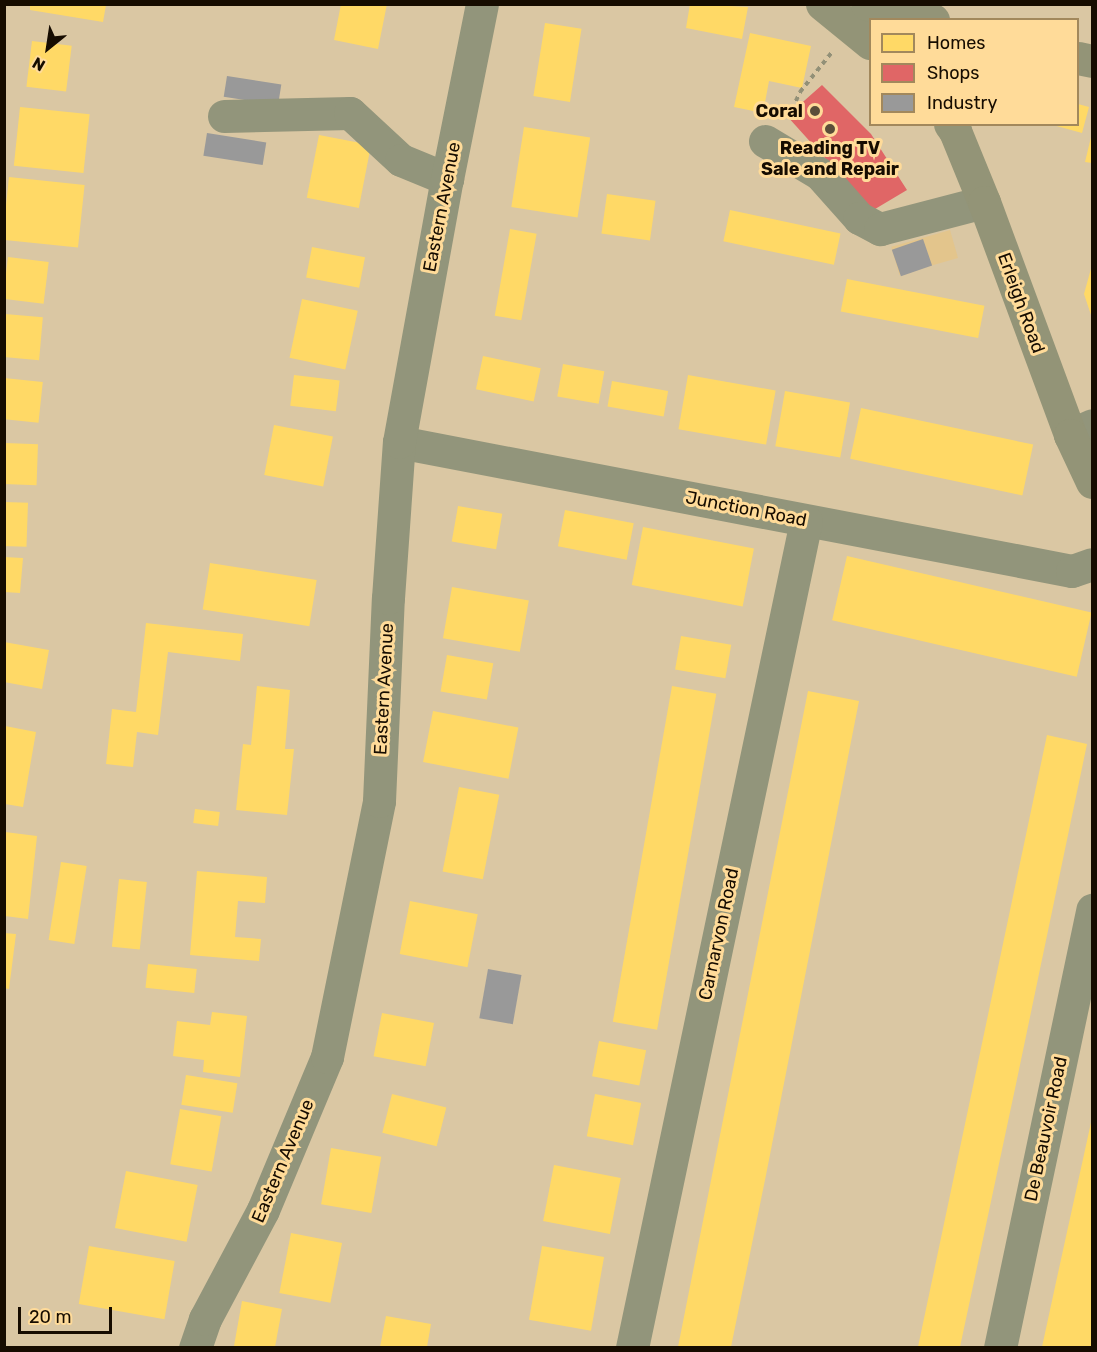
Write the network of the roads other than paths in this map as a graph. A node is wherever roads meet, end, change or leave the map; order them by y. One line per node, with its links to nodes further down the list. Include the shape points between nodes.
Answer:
1 (482, 4): 9 (street, Eastern Avenue)
2 (822, 4): 5 (street)
3 (920, 15): 4 (street)
4 (903, 18)
5 (863, 25)
6 (224, 116): 9 (street, via 350,113 401,160)
7 (956, 127): 10 (street, Erleigh Road)
8 (765, 141): 10 (street, via 820,174 859,218 880,229)
9 (447, 179): 12 (street, Eastern Avenue)
10 (984, 202): 11 (street, Erleigh Road)
11 (1081, 430): 13 (street, Erleigh Road)
12 (399, 442): 14 (street, Junction Road); 17 (street, Eastern Avenue, via 379,801 327,1057 263,1210 205,1319)
13 (1092, 482)
14 (806, 520): 15 (street, Junction Road, via 1072,571); 18 (street, Carnarvon Road)
15 (1092, 564)
16 (1092, 910): 19 (street, De Beauvoir Road)
17 (195, 1347)
18 (632, 1347)
19 (1000, 1347)

